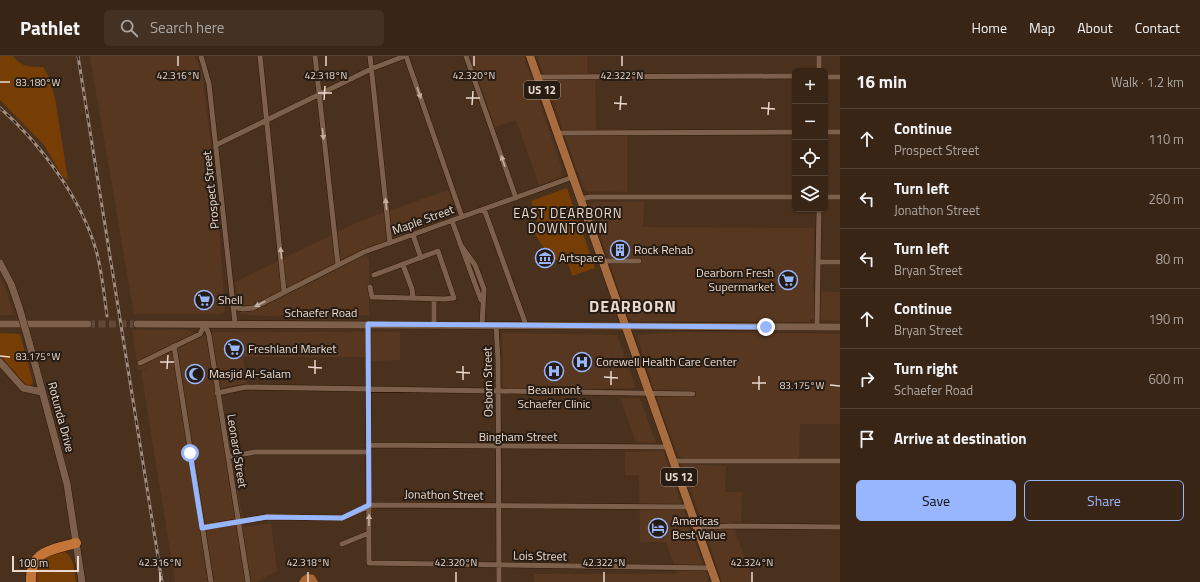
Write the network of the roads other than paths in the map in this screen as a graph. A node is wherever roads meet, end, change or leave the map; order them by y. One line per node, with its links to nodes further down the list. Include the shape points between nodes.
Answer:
1 (201, 56): 21 (street, Prospect Street, via 208,76)
2 (260, 56): 16 (street)
3 (315, 56): 15 (street)
4 (370, 56): 10 (street)
5 (406, 56): 10 (street); 30 (street, one-way to 30)
6 (466, 56): 26 (street, one-way to 6)
7 (530, 56): 12 (main road, US 12)
8 (819, 56): 9 (street)
9 (819, 68)
10 (371, 69): 15 (street); 33 (street, one-way to 10)
11 (792, 76): 12 (street)
12 (538, 77): 20 (main road, US 12)
13 (828, 77): 14 (street)
14 (840, 77)
15 (319, 95): 16 (street); 40 (street, one-way to 40)
16 (268, 121): 21 (street); 44 (street, one-way to 16)
17 (792, 132): 20 (street)
18 (828, 132): 19 (street)
19 (840, 132)
20 (557, 133): 22 (main road, US 12)
21 (216, 145): 47 (street, Prospect Street)
22 (573, 177): 26 (street, Maple Street); 27 (main road, US 12)
23 (792, 197): 27 (street)
24 (828, 197): 25 (street)
25 (840, 197)
26 (516, 198): 28 (street, Maple Street)
27 (580, 199): 35 (main road, US 12)
28 (484, 209): 30 (street, Maple Street); 57 (street)
29 (819, 212): 37 (street)
30 (462, 217): 31 (street, Maple Street)
31 (452, 221): 32 (street, Maple Street); 55 (street, via 482,302)
32 (413, 235): 33 (street, Maple Street); 34 (street)
33 (390, 243): 40 (street, Maple Street)
34 (421, 258): 41 (street); 46 (street, via 438,251 454,298)
35 (602, 261): 36 (street); 58 (main road, US 12)
36 (639, 261)
37 (818, 262): 38 (street); 59 (street)
38 (840, 262)
39 (0, 263): 66 (main road, Rotunda Drive, bridge, via 19,307)
40 (338, 265): 44 (street, Maple Street)
41 (403, 265): 42 (street); 45 (street)
42 (374, 275)
43 (370, 287): 45 (street, via 372,297)
44 (284, 292): 47 (street, Maple Street, one-way to 47, via 252,308)
45 (413, 298): 46 (street)
46 (434, 299): 54 (street)
47 (234, 307): 48 (street, Prospect Street)
48 (235, 323): 52 (main road, Schaefer Road); 53 (main road, Schaefer Road)
49 (0, 324): 50 (main road)
50 (88, 324)
51 (137, 324): 52 (main road, Schaefer Road)
52 (205, 324): 61 (street, via 200,334); 67 (street, Leonard Street, via 210,335)
53 (368, 324): 54 (main road, Schaefer Road); 64 (street)
54 (434, 324): 55 (main road, Schaefer Road)
55 (482, 324): 56 (main road, Schaefer Road)
56 (496, 325): 57 (main road, Schaefer Road); 65 (street, Osborn Street)
57 (526, 325): 58 (main road, Schaefer Road)
58 (625, 326): 59 (main road, Schaefer Road); 68 (main road, US 12)
59 (817, 326): 60 (main road, Schaefer Road)
60 (840, 327)
61 (174, 346): 63 (street); 82 (street)
62 (0, 362): 66 (main road, via 23,388)
63 (140, 363)
64 (367, 389): 65 (street); 67 (street, via 246,387); 70 (street)
65 (498, 391): 68 (street); 71 (street, Osborn Street)
66 (42, 392): 85 (main road, Rotunda Drive, via 67,484)
67 (217, 393): 74 (street, Leonard Street)
68 (649, 394): 69 (street); 72 (main road, US 12)
69 (693, 394)
70 (368, 445): 71 (street, Bingham Street); 73 (street)
71 (498, 447): 72 (street, Bingham Street); 78 (street, Osborn Street)
72 (668, 447): 75 (main road, US 12)
73 (368, 452): 74 (street, via 255,452); 77 (street)
74 (228, 457): 80 (street, Leonard Street)
75 (673, 461): 76 (street); 79 (main road, US 12)
76 (840, 462)
77 (369, 505): 78 (street, Jonathon Street); 80 (street, Jonathon Street, via 342,518 267,517); 84 (street, one-way to 77)
78 (499, 506): 79 (street, Jonathon Street); 87 (street, Osborn Street)
79 (689, 507): 83 (main road, US 12)
80 (238, 522): 82 (street, Jonathon Street); 92 (street, Leonard Street)
81 (840, 526): 83 (street, via 731,526)
82 (202, 528): 91 (street)
83 (697, 530): 88 (main road, US 12)
84 (369, 533): 86 (street); 87 (street, Lois Street, via 370,563)
85 (76, 543): 89 (highway, via 40,555 32,567); 90 (main road, Rotunda Drive)
86 (342, 544)
87 (499, 565): 88 (street, Lois Street); 93 (street, Osborn Street)
88 (710, 568): 94 (main road, US 12)
89 (31, 582)
90 (82, 582)
91 (211, 582)
92 (248, 582)
93 (499, 582)
94 (716, 582)

